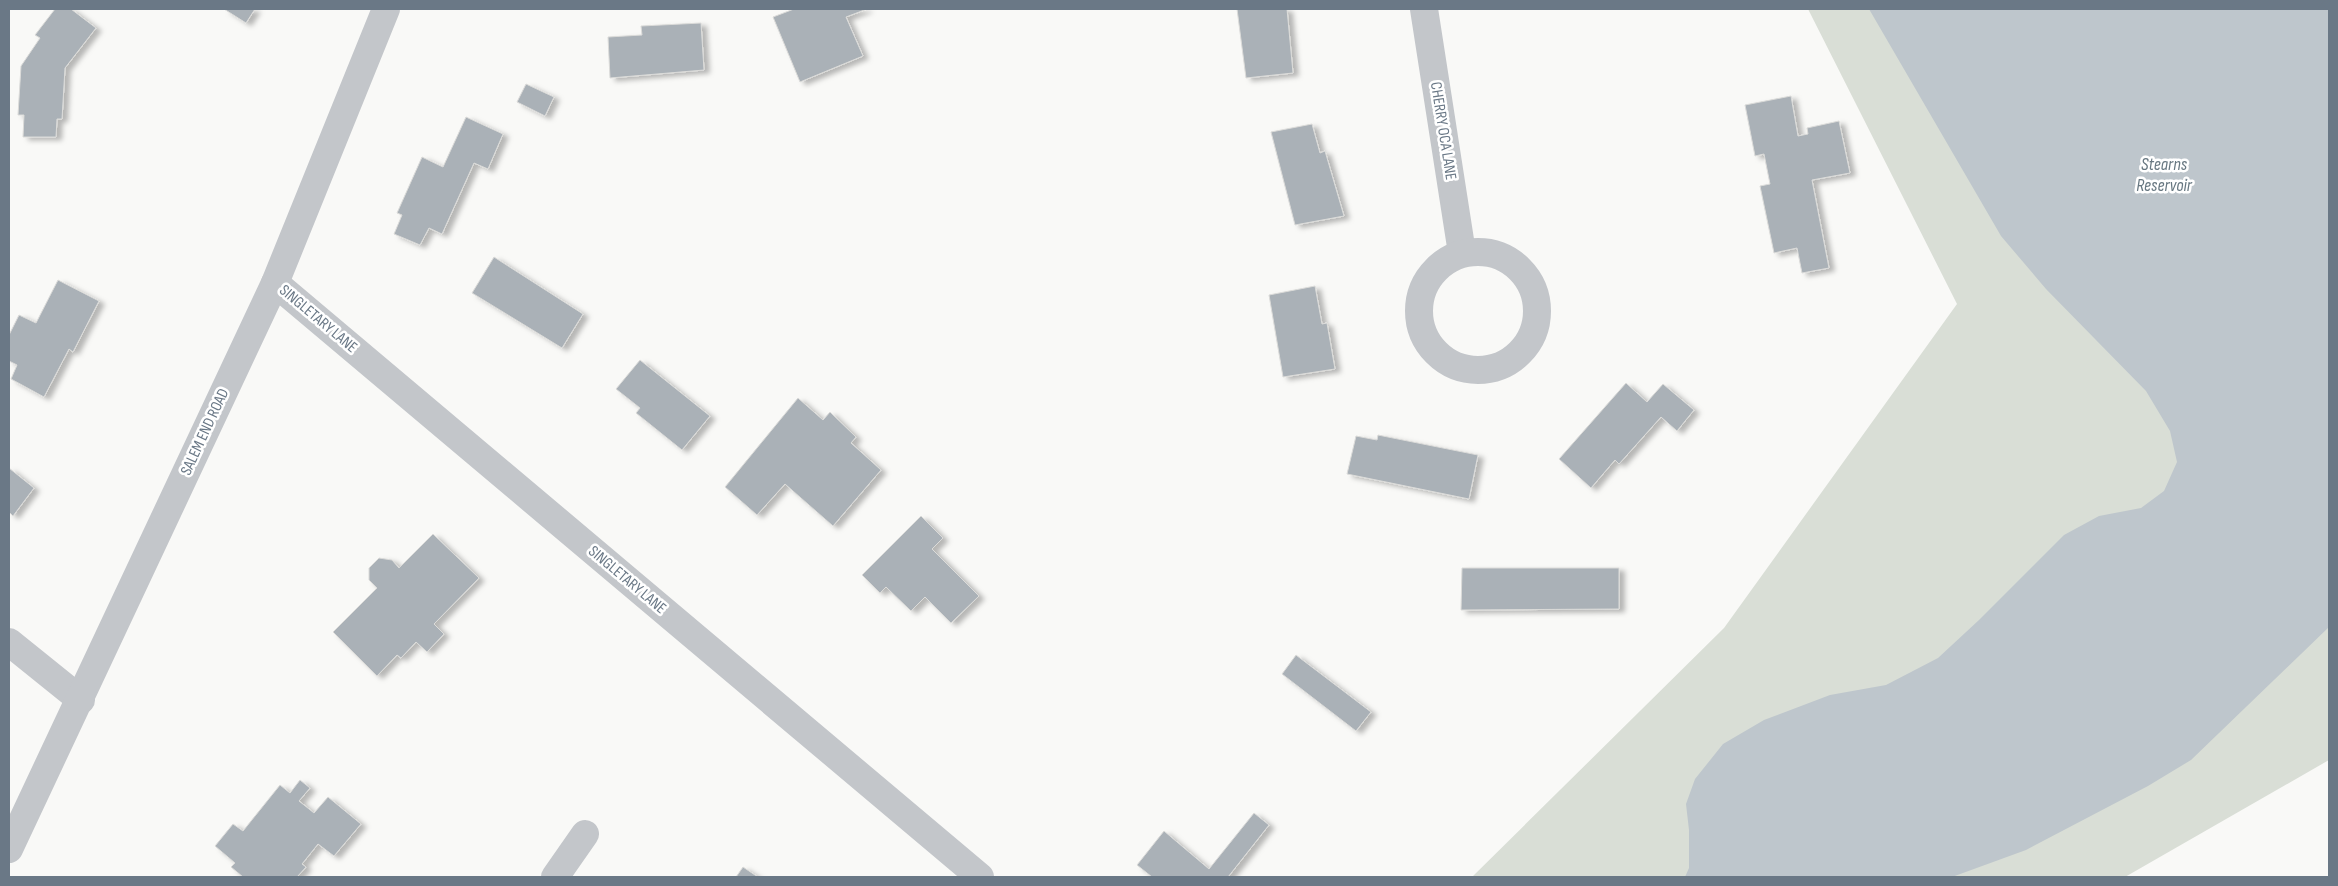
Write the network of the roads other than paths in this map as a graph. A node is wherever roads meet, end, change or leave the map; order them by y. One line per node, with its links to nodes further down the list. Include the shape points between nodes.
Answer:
1 (386, 9): 4 (street, SALEM END ROAD)
2 (1424, 9): 3 (street, CHERRY OCA LANE)
3 (1462, 253): 3 (street, via 1487,252 1501,256 1520,268 1527,276 1538,304 1537,323 1530,342 1514,359 1499,367 1464,369 1440,358 1421,328 1419,306 1425,283 1441,264)
4 (275, 283): 6 (street, SALEM END ROAD); 10 (street, SINGLETARY LANE)
5 (9, 642): 6 (street)
6 (80, 700): 8 (street, SALEM END ROAD)
7 (585, 834): 9 (street)
8 (9, 849)
9 (555, 877)
10 (980, 877)

